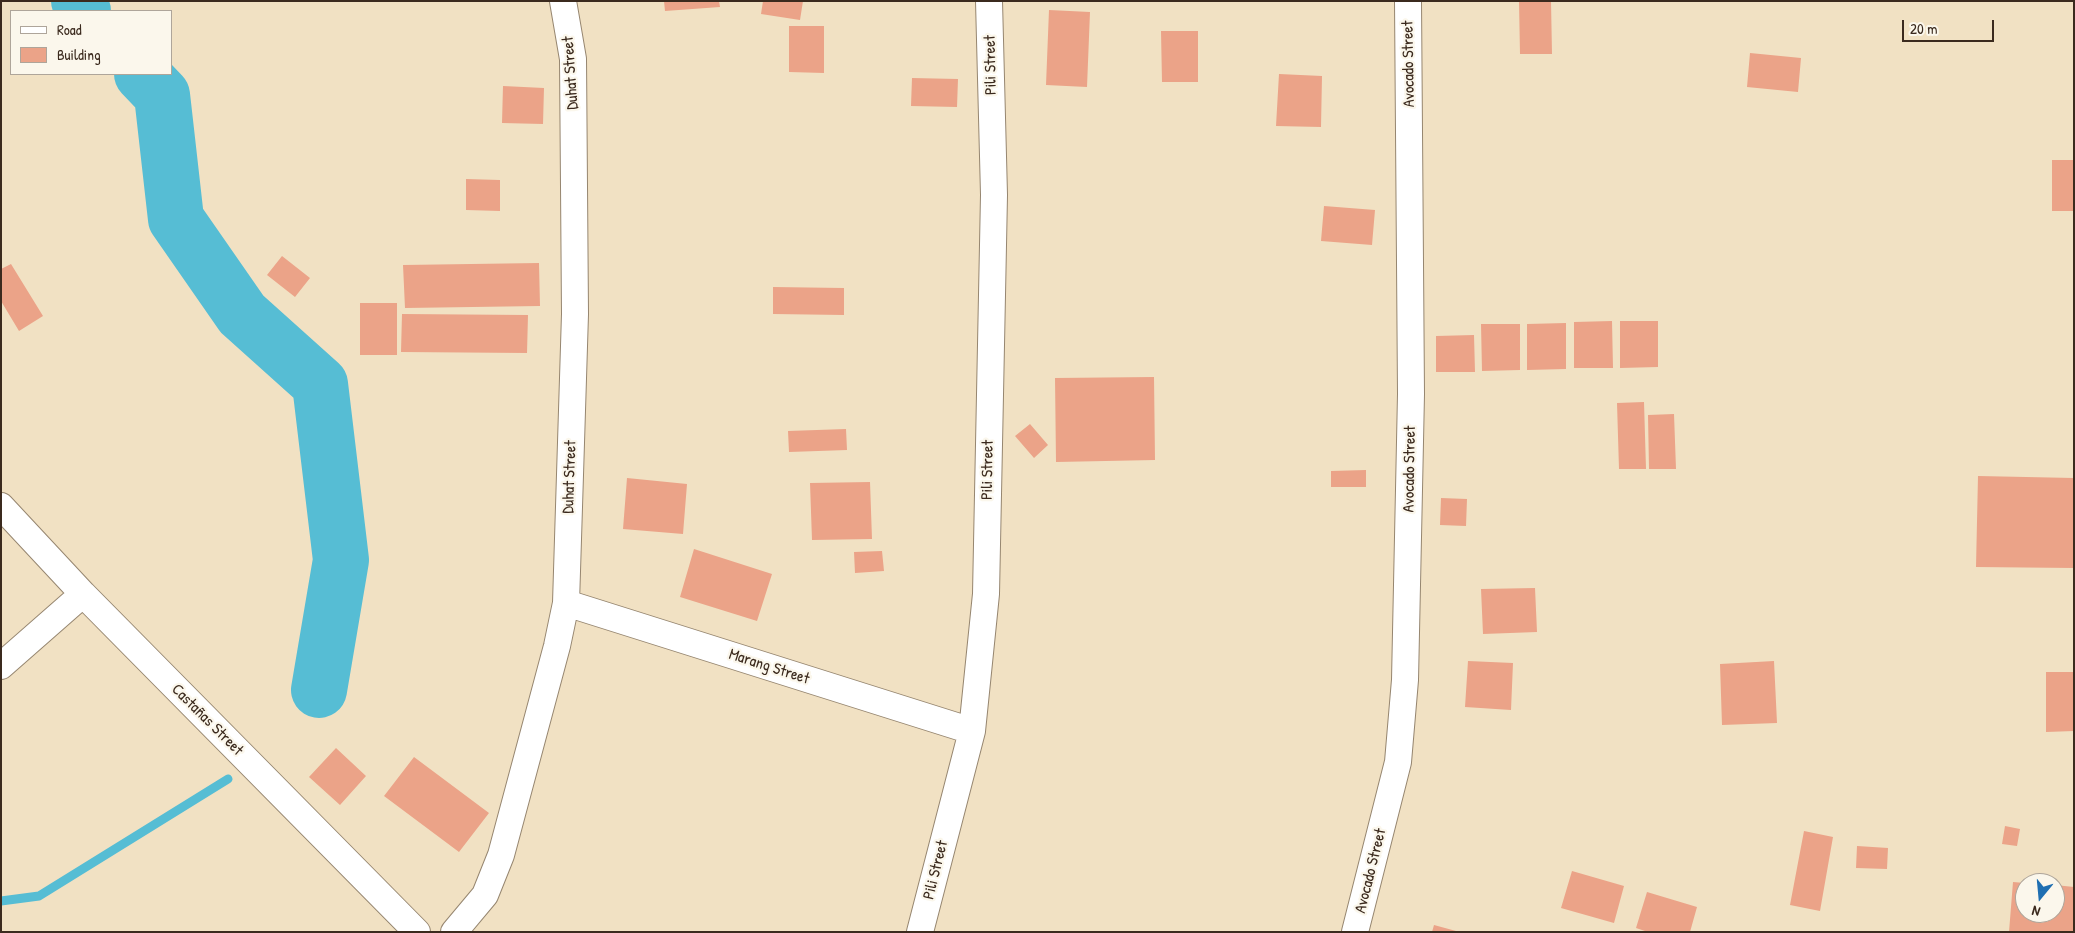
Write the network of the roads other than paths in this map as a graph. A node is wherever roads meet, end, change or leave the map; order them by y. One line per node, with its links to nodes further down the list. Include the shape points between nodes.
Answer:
1 (563, 1): 6 (street, Duhat Street, via 573,60 574,99 574,314)
2 (990, 1): 8 (street, Pili Street, via 994,195 986,594)
3 (1408, 1): 12 (street, Avocado Street, via 1412,394 1405,680 1398,762)
4 (1, 506): 5 (street, Castañas Street)
5 (83, 594): 7 (street); 9 (street, Castañas Street)
6 (566, 603): 8 (street, Marang Street); 10 (street, Duhat Street, via 501,856 484,894)
7 (1, 666)
8 (972, 731): 11 (street, Pili Street)
9 (417, 932)
10 (454, 932)
11 (920, 932)
12 (1355, 932)

